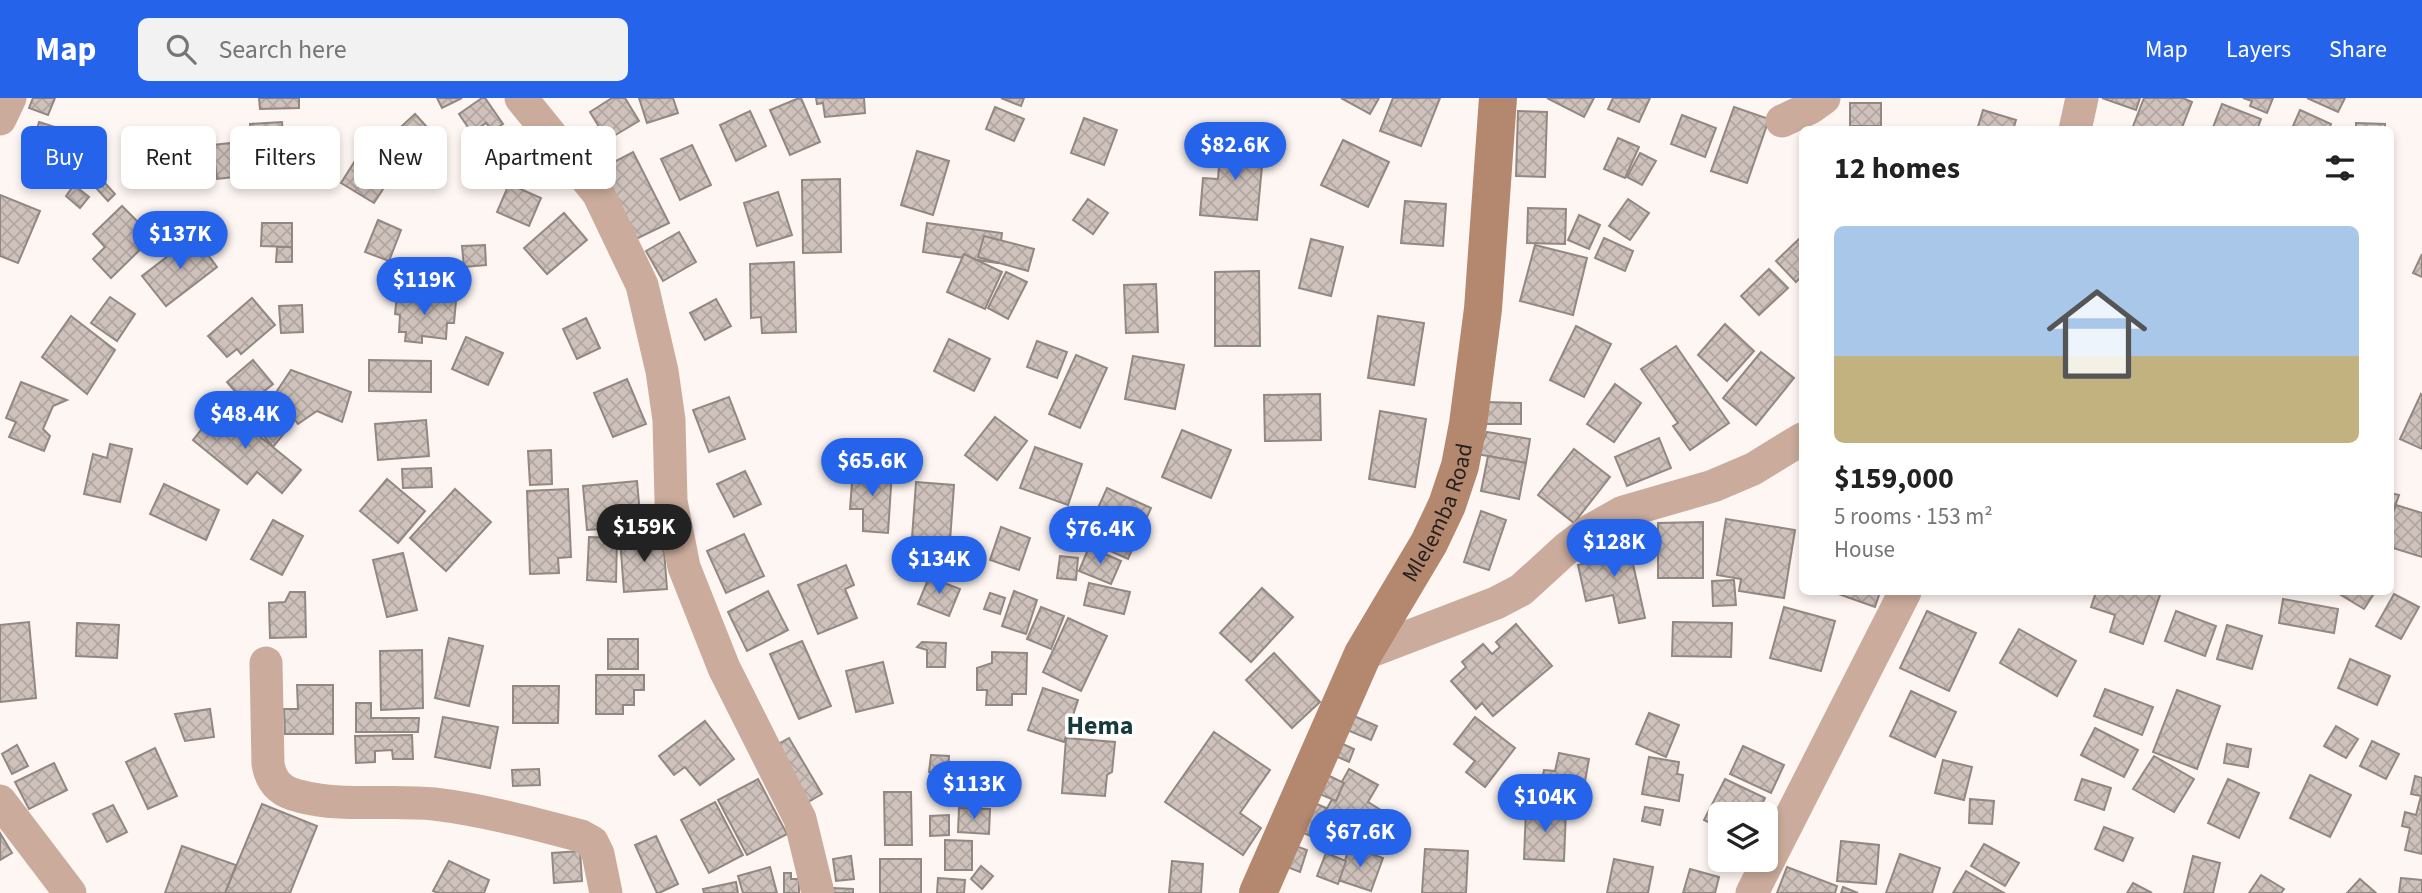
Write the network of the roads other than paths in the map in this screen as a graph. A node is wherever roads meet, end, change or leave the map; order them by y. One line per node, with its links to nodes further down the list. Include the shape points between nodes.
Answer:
1 (10, 98): 6 (street)
2 (521, 98): 16 (street, via 598,193 642,285 662,371 669,420 671,501 684,567 724,668 800,819)
3 (1498, 98): 11 (street, Mlelemba Road, via 1483,309 1460,466 1429,543)
4 (1824, 98): 7 (street)
5 (2082, 98): 8 (street)
6 (0, 119)
7 (1782, 121)
8 (2076, 126)
9 (1799, 441): 11 (street, via 1713,486 1623,512 1567,548 1521,590)
10 (1903, 595): 18 (street)
11 (1363, 654): 17 (street, Mlelemba Road)
12 (266, 663): 15 (street, via 268,764 271,778 280,788 298,796 345,803 431,804 496,814 581,836 592,842 598,854)
13 (0, 801): 14 (street)
14 (71, 893)
15 (606, 893)
16 (818, 893)
17 (1258, 893)
18 (1752, 893)

